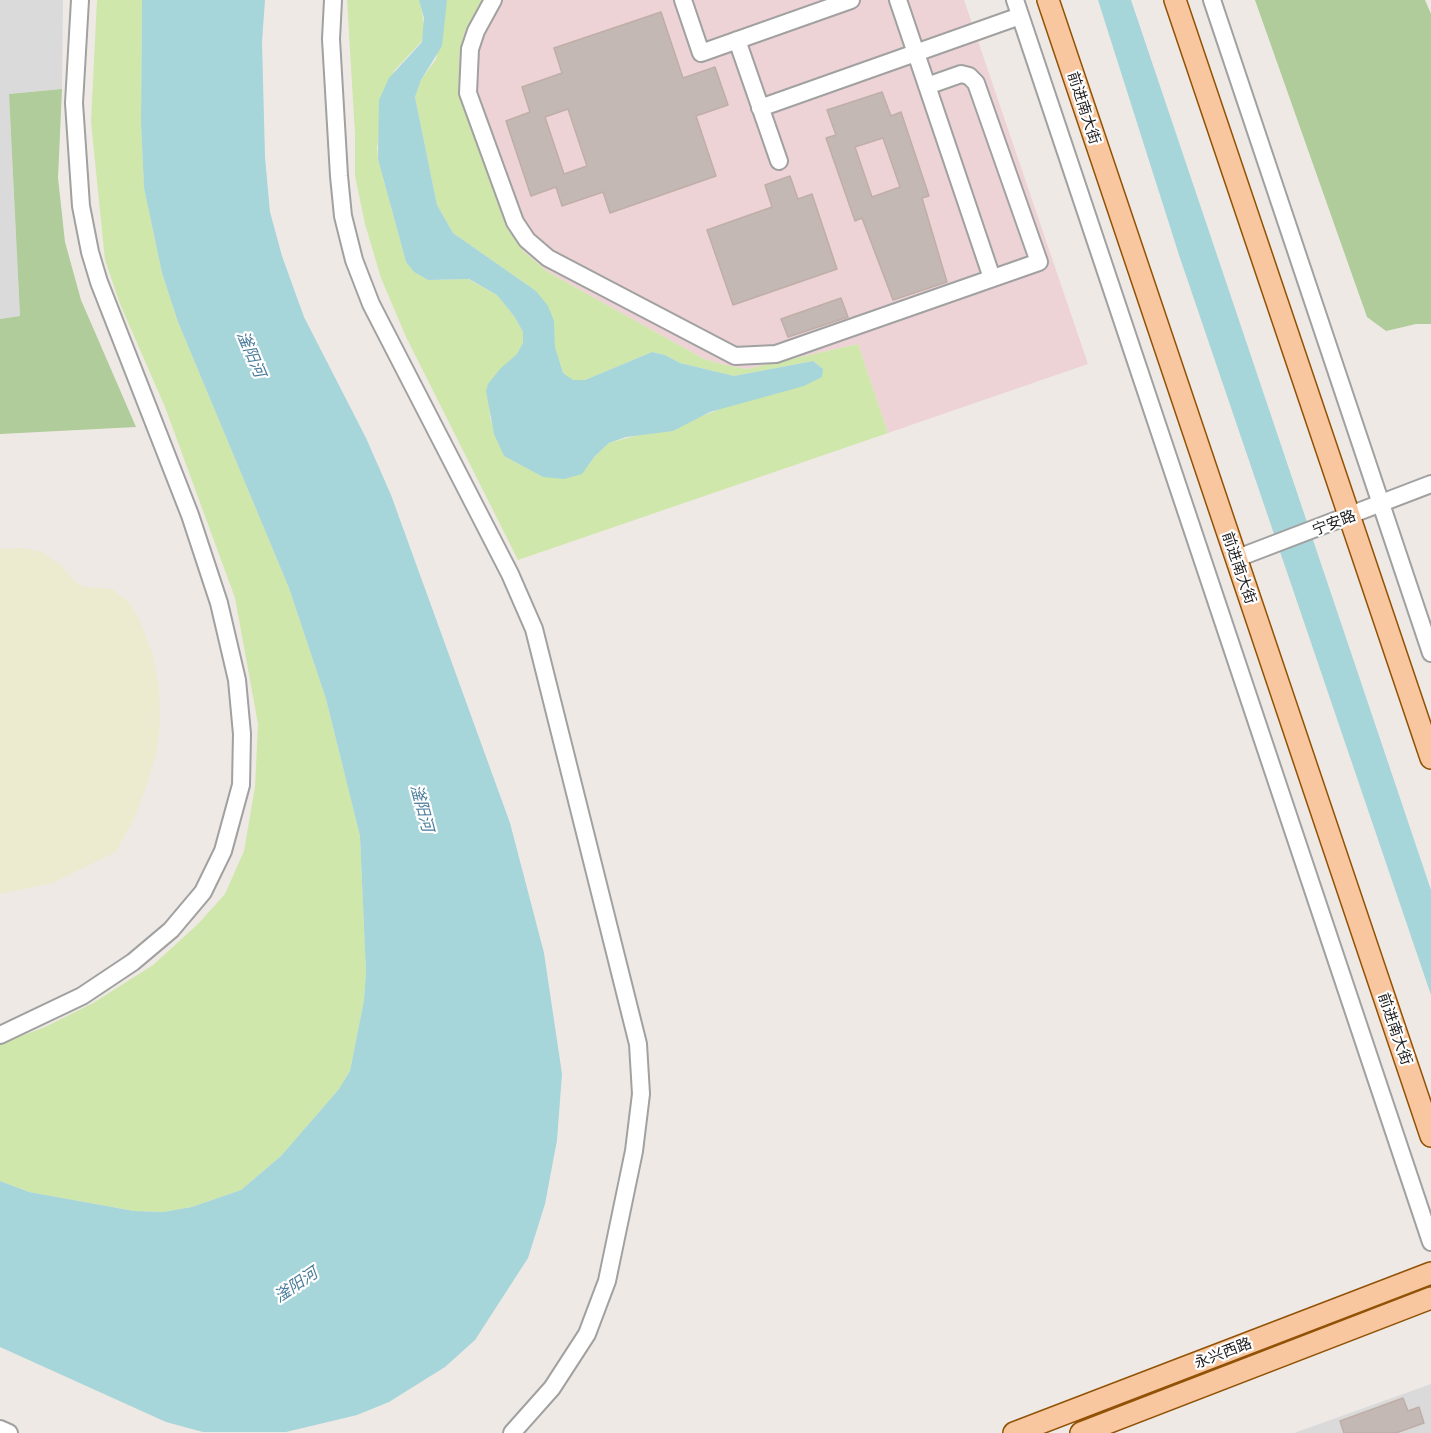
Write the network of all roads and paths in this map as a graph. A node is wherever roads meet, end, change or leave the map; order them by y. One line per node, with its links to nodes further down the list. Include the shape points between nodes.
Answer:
1 (80, 0): 23 (street, via 74,103 81,206 90,252 190,515 219,603 237,680 242,734 240,785 223,851 203,892 171,930 133,962 82,996)
2 (333, 0): 30 (street, via 331,39 339,176 343,216 354,260 375,313 510,574 534,629 638,1044 641,1094 634,1151 607,1281 587,1334 552,1388)
3 (493, 0): 16 (street, via 470,50 468,93 515,222 527,240 548,258 735,356 776,354)
4 (683, 0): 11 (street, via 701,53)
5 (851, 0): 11 (street)
6 (898, 0): 12 (street)
7 (1048, 0): 20 (main road, 前进南大街)
8 (1176, 0): 19 (main road)
9 (1212, 0): 18 (street)
10 (1017, 8): 12 (street); 25 (street)
11 (737, 40): 14 (street)
12 (916, 53): 13 (street); 14 (street)
13 (927, 86): 16 (street); 16 (street, via 961,74 976,83 1039,262)
14 (760, 108): 15 (street)
15 (779, 161)
16 (992, 278)
17 (1431, 484): 18 (street, 宁安路)
18 (1381, 504): 19 (street, 宁安路); 21 (street)
19 (1350, 517): 20 (street, 宁安路); 22 (main road)
20 (1235, 559): 24 (main road, 前进南大街)
21 (1431, 653)
22 (1431, 758)
23 (0, 1035)
24 (1431, 1136)
25 (1431, 1242)
26 (1431, 1273): 31 (main road, 永兴西路)
27 (1431, 1298): 32 (main road, 永兴西路)
28 (0, 1429): 29 (street)
29 (9, 1433)
30 (512, 1433)
31 (1014, 1433)
32 (1081, 1433)

